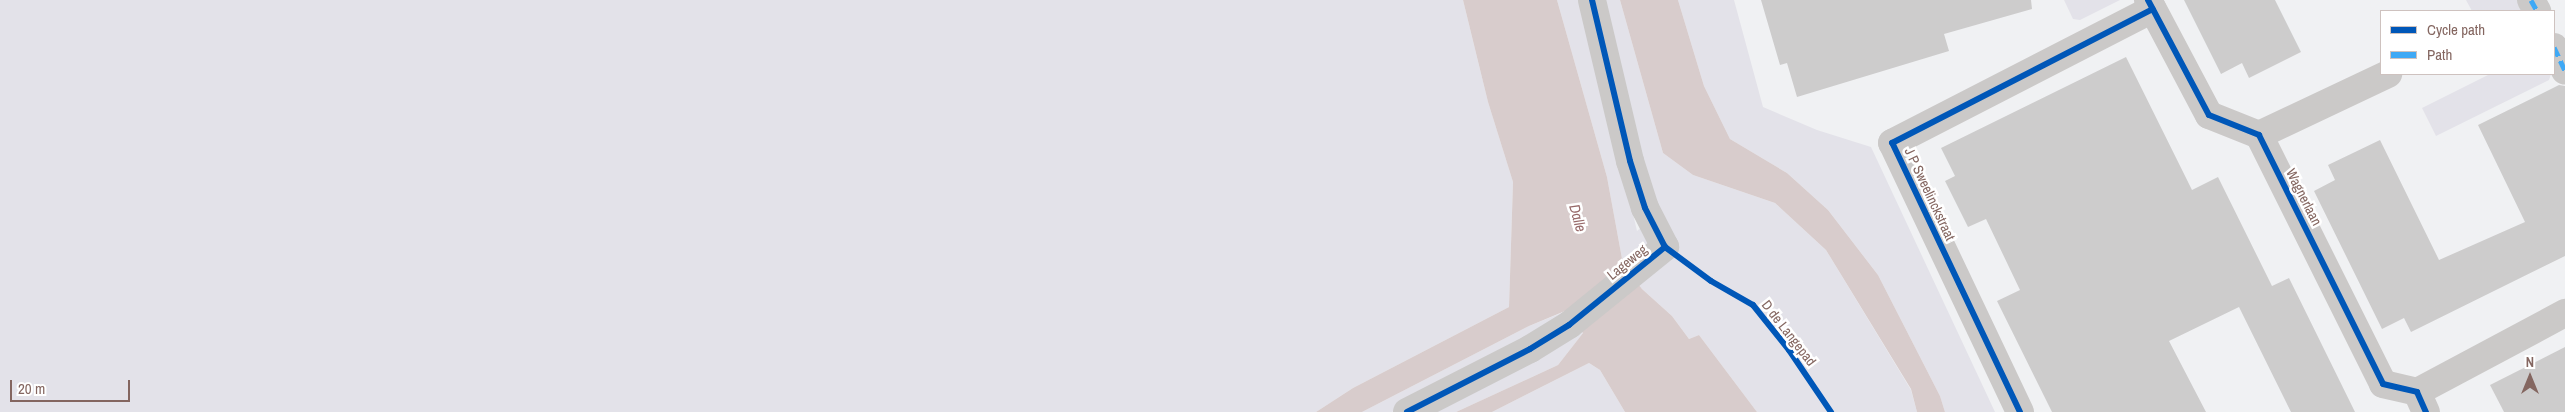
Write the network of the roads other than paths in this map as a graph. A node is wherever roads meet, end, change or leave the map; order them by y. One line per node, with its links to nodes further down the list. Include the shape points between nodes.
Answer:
1 (1592, 0): 9 (street, Lageweg, via 1630,161 1644,208 1665,247 1569,326 1530,350)
2 (2150, 5): 6 (street, via 2209,115); 10 (street, J P Sweelinckstraat, via 1892,143)
3 (2555, 49): 4 (street)
4 (2565, 70)
5 (2386, 75): 6 (street)
6 (2259, 135): 8 (street, Wagnerlaan, via 2383,384)
7 (2565, 313): 8 (street)
8 (2422, 402)
9 (1408, 412)
10 (2020, 412)

